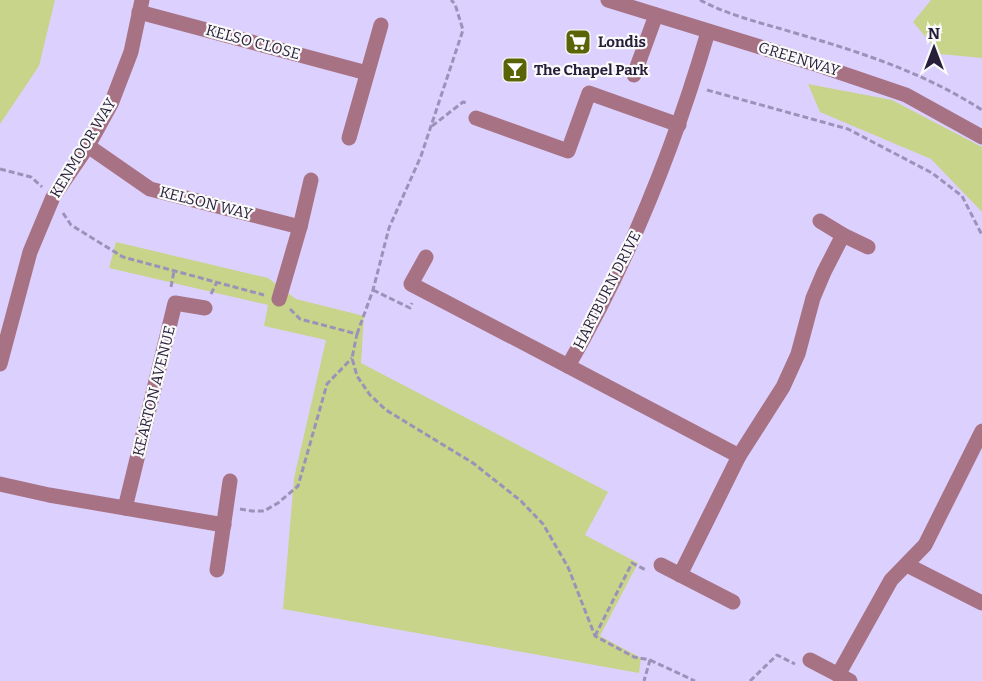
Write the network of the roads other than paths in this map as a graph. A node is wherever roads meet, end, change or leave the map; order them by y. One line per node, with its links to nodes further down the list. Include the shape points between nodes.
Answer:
1 (608, 0): 3 (street, GREENWAY)
2 (140, 6): 6 (street, KELSO CLOSE); 12 (street, KENMOOR WAY, via 131,52 111,104)
3 (656, 15): 5 (street, GREENWAY); 7 (street)
4 (381, 25): 6 (street)
5 (708, 32): 9 (street, HARTBURN DRIVE); 10 (street, GREENWAY, via 906,95)
6 (367, 73): 11 (street)
7 (634, 75)
8 (476, 118): 9 (street, via 568,151 589,93)
9 (679, 124): 22 (street, HARTBURN DRIVE, via 639,227 597,316)
10 (982, 137)
11 (349, 138)
12 (88, 146): 15 (street, KELSON WAY, via 150,189); 21 (street, KENMOOR WAY, via 53,197 30,252)
13 (311, 180): 15 (street)
14 (820, 221): 16 (street)
15 (300, 227): 19 (street)
16 (843, 236): 17 (street); 24 (street, via 813,298 798,354 783,387)
17 (868, 247)
18 (426, 257): 22 (street, via 411,284)
19 (279, 299)
20 (205, 308): 27 (street, KEARTON AVENUE, via 175,303)
21 (0, 364)
22 (568, 366): 24 (street, HARTBURN DRIVE)
23 (982, 430): 30 (street, via 926,545)
24 (738, 456): 32 (street)
25 (230, 481): 28 (street)
26 (0, 484): 27 (street)
27 (125, 508): 28 (street)
28 (224, 525): 31 (street)
29 (662, 565): 32 (street)
30 (907, 565): 34 (street); 36 (street, via 891,580)
31 (217, 570)
32 (680, 575): 33 (street)
33 (733, 602)
34 (982, 603)
35 (804, 663): 36 (street)
36 (844, 678)

